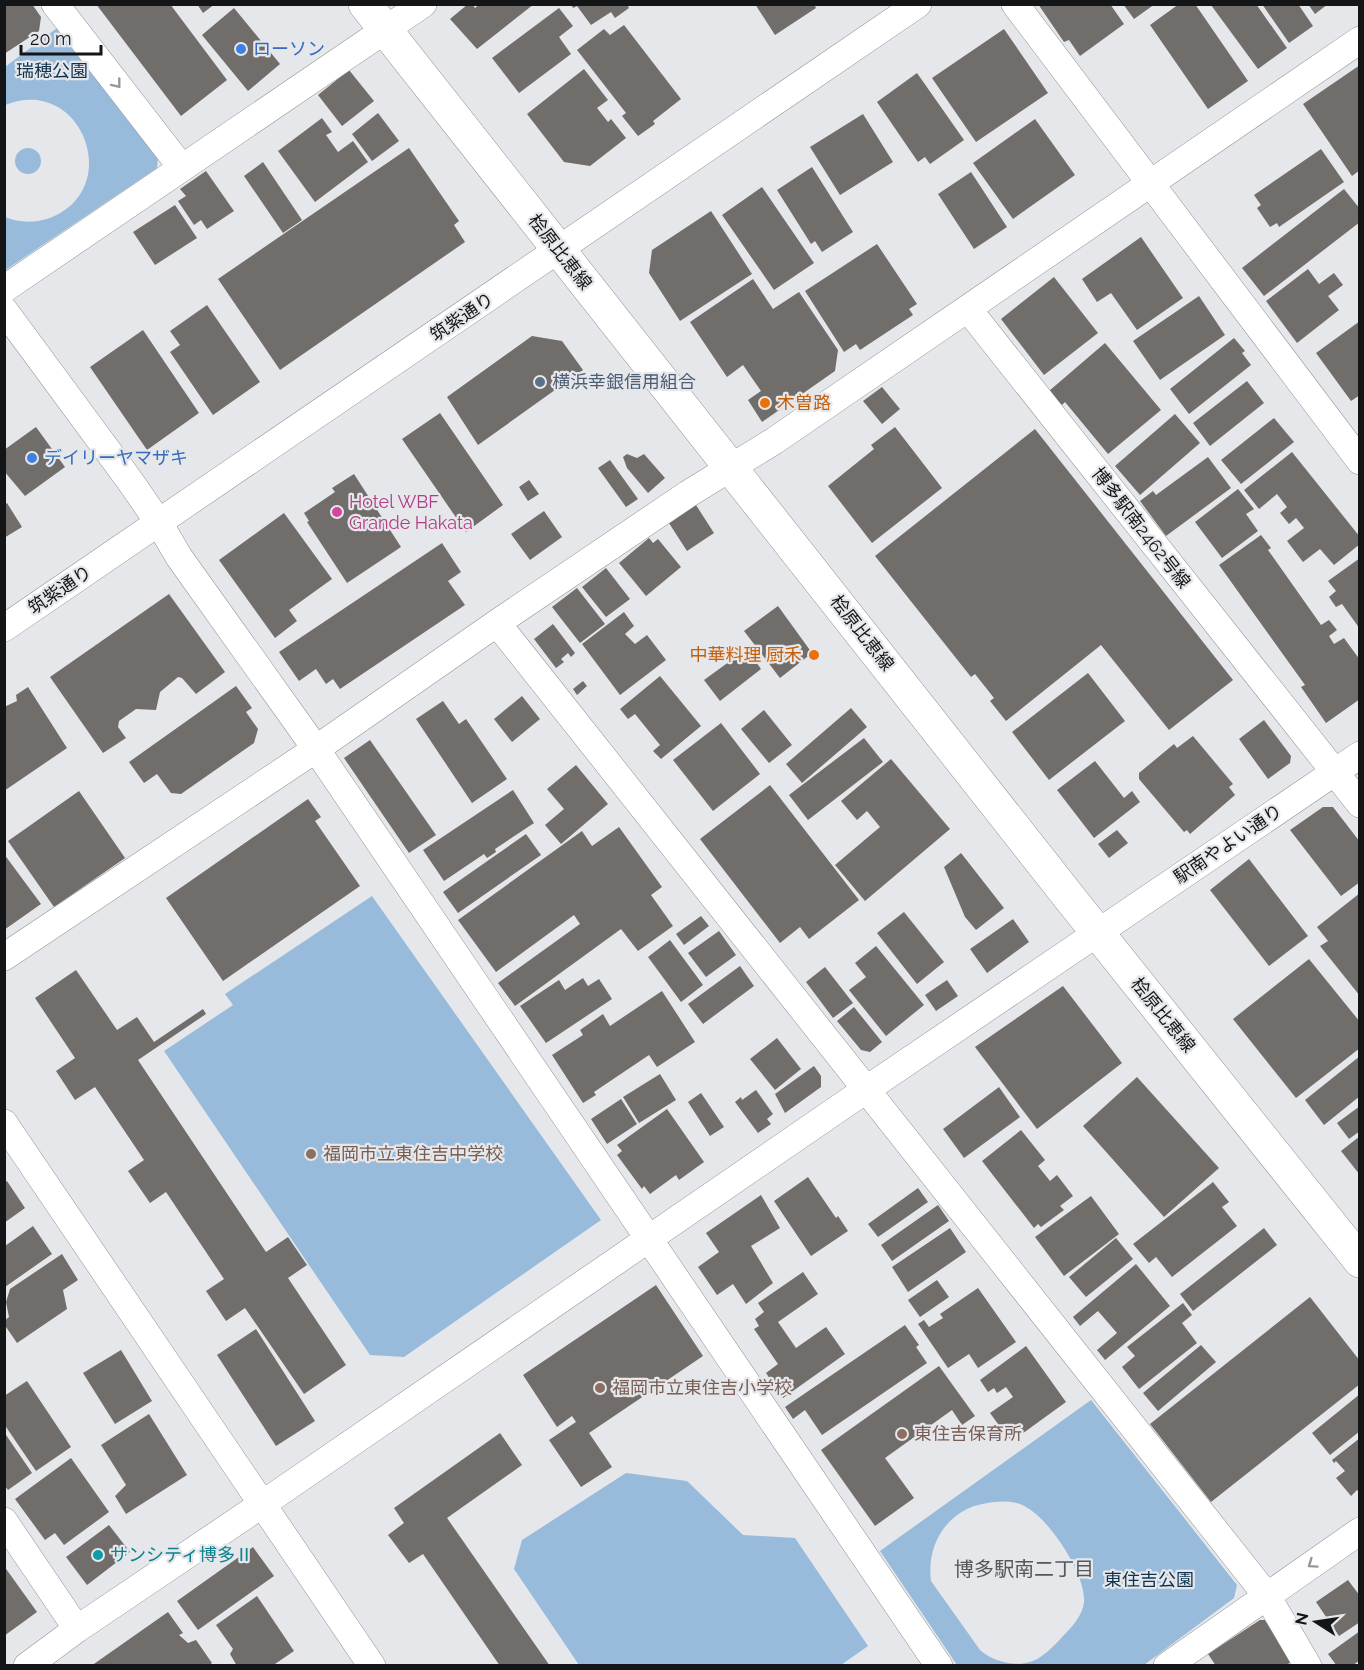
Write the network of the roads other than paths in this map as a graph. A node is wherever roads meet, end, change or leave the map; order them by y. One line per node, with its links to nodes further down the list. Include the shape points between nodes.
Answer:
1 (55, 4): 8 (street, one-way to 8)
2 (365, 4): 6 (main road, 桧原比恵線)
3 (423, 4): 6 (street)
4 (918, 4): 10 (street, 筑紫通り)
5 (1015, 4): 9 (street)
6 (386, 30): 8 (street); 10 (main road, 桧原比恵線)
7 (1359, 40): 9 (street)
8 (182, 168): 11 (street)
9 (1150, 183): 12 (street); 14 (street)
10 (559, 250): 15 (main road, 桧原比恵線); 16 (street, 筑紫通り)
11 (4, 289)
12 (968, 309): 15 (street); 21 (street, 博多駅南2462号線)
13 (4, 310): 16 (street)
14 (1359, 461)
15 (732, 467): 17 (street); 23 (main road, 桧原比恵線)
16 (159, 523): 18 (street, 筑紫通り); 19 (street)
17 (497, 623): 19 (street); 25 (street)
18 (4, 628)
19 (316, 749): 24 (street); 27 (street)
20 (1359, 755): 21 (street, 駅南やよい通り)
21 (1334, 772): 22 (street, 博多駅南2462号線); 23 (street, 駅南やよい通り)
22 (1356, 800)
23 (1097, 932): 25 (street, 駅南やよい通り); 28 (main road, 桧原比恵線)
24 (4, 957)
25 (865, 1090): 27 (street, 駅南やよい通り); 32 (street)
26 (4, 1123): 29 (street)
27 (648, 1239): 29 (street, 駅南やよい通り); 36 (street)
28 (1359, 1261)
29 (264, 1503): 33 (street, 駅南やよい通り); 35 (street)
30 (4, 1521): 33 (street)
31 (1359, 1531): 32 (street, one-way to 32)
32 (1267, 1596): 37 (street); 38 (street)
33 (77, 1629): 34 (street, 駅南やよい通り)
34 (27, 1665)
35 (372, 1665)
36 (939, 1665)
37 (1167, 1665)
38 (1308, 1665)

